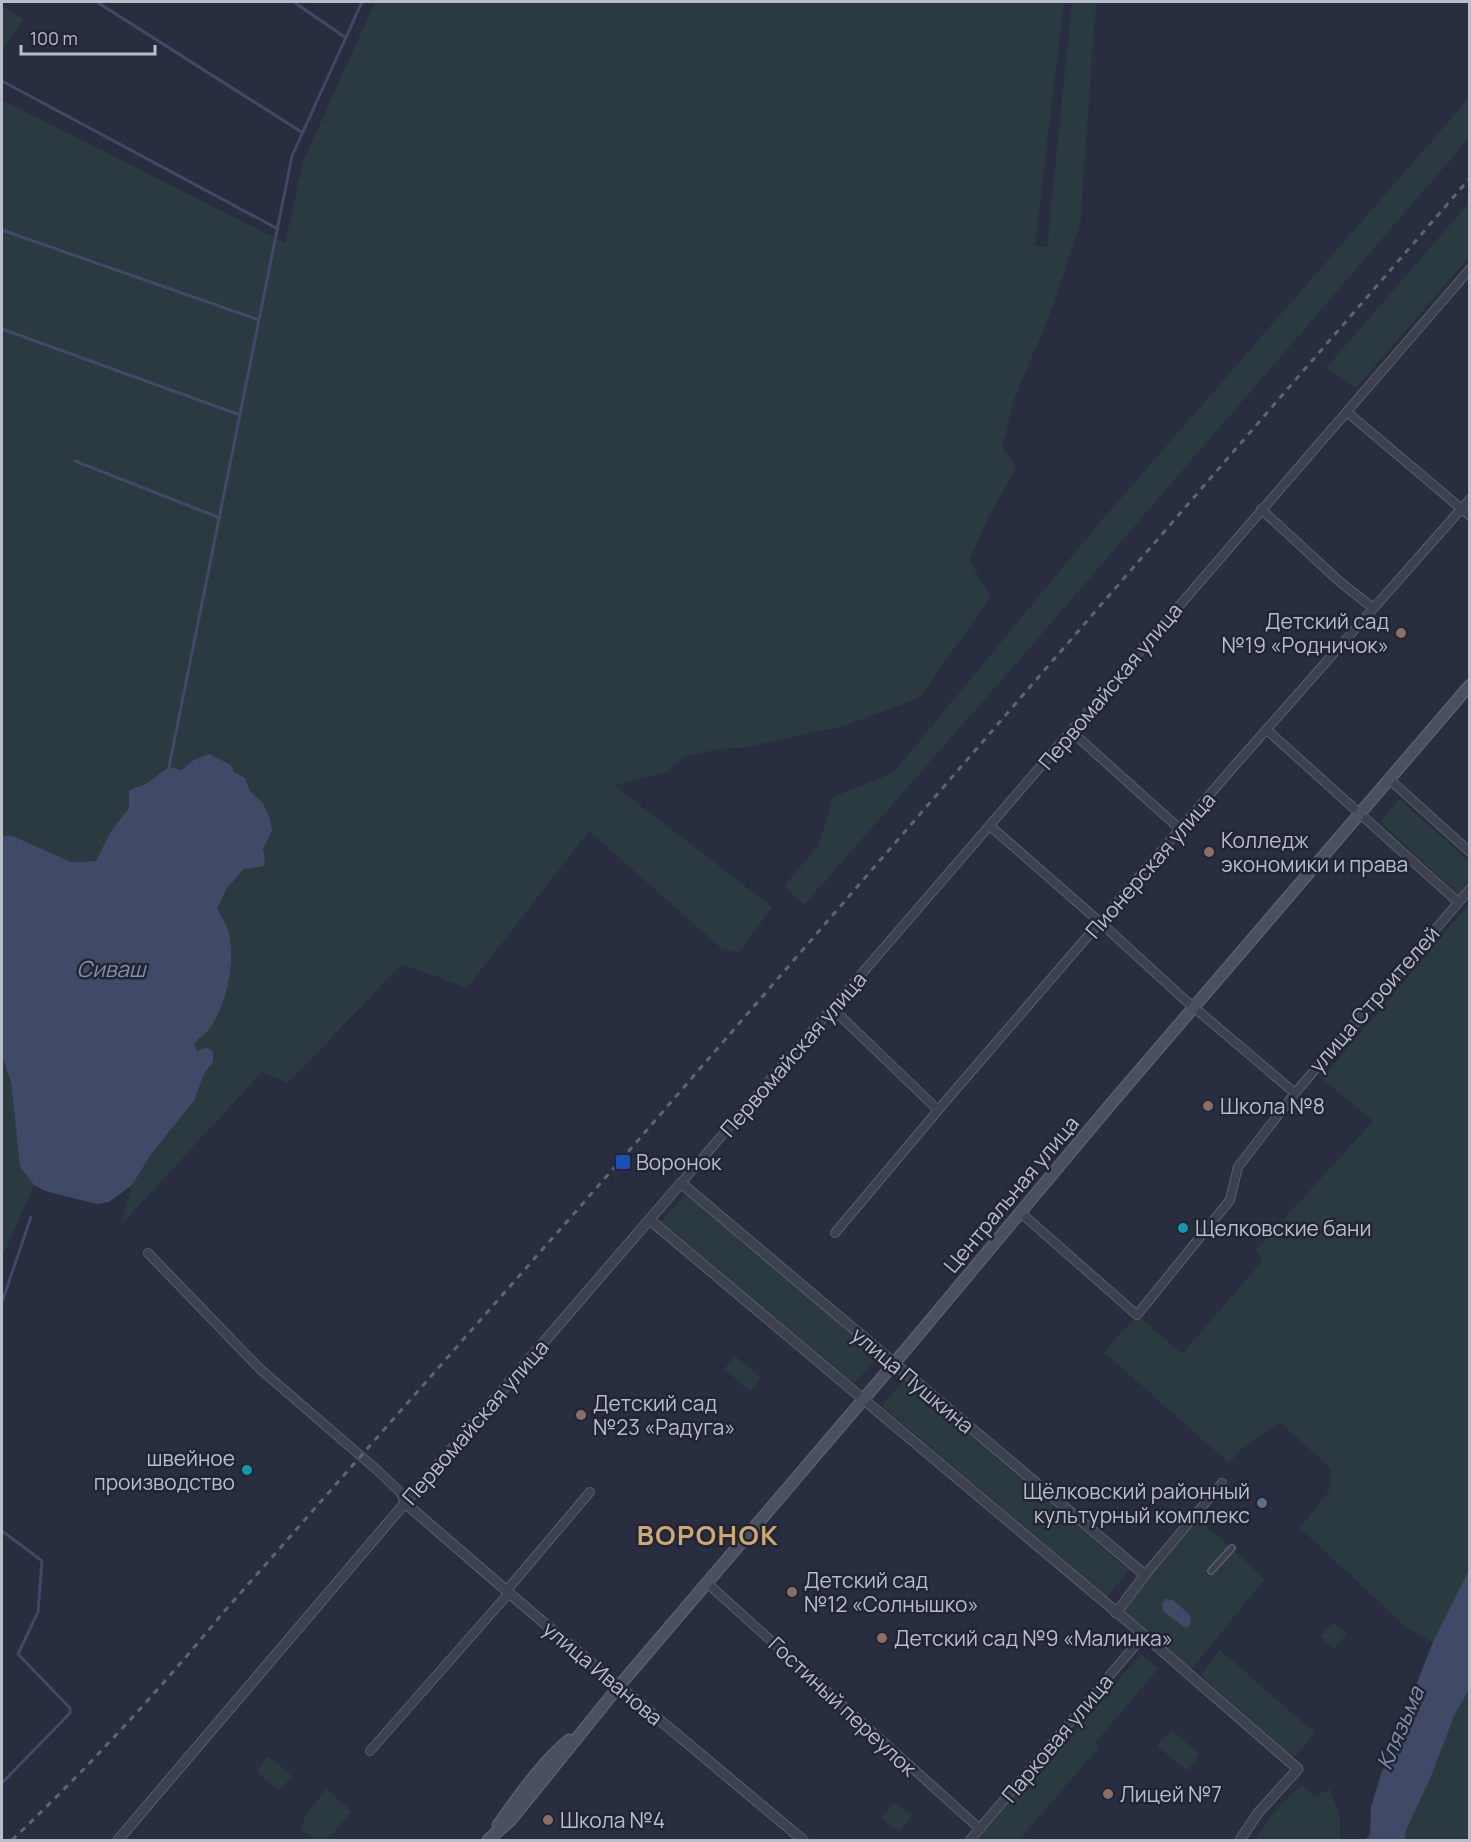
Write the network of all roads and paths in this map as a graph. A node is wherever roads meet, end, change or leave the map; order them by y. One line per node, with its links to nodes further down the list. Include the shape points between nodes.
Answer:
1 (1470, 269): 2 (street, Первомайская улица)
2 (1347, 412): 4 (street, Первомайская улица); 5 (street)
3 (1470, 499): 5 (street, Пионерская улица)
4 (1261, 509): 7 (street); 10 (street, Первомайская улица)
5 (1461, 509): 6 (street); 7 (street, Пионерская улица)
6 (1470, 516)
7 (1373, 608): 9 (street, Пионерская улица)
8 (1470, 685): 11 (main road, Центральная улица)
9 (1267, 730): 12 (street); 14 (street, Пионерская улица)
10 (1072, 732): 13 (street, Первомайская улица); 14 (street)
11 (1389, 779): 12 (main road, Центральная улица); 15 (street)
12 (1359, 813): 17 (street); 19 (main road, Центральная улица)
13 (990, 826): 18 (street); 20 (street, Первомайская улица)
14 (1181, 830): 18 (street, Пионерская улица)
15 (1470, 852)
16 (1470, 889): 17 (street, улица Строителей)
17 (1458, 902): 21 (street, улица Строителей)
18 (1101, 923): 19 (street); 22 (street, Пионерская улица)
19 (1193, 1007): 21 (street); 24 (main road, Центральная улица)
20 (832, 1009): 22 (street); 23 (street, Первомайская улица)
21 (1295, 1093): 24 (street, улица Строителей, via 1238,1167 1230,1200 1137,1315)
22 (938, 1110): 26 (street, Пионерская улица)
23 (681, 1183): 25 (street, Первомайская улица); 28 (street, улица Пушкина)
24 (1021, 1213): 28 (main road, Центральная улица)
25 (650, 1220): 29 (street); 32 (street, Первомайская улица)
26 (834, 1233)
27 (148, 1253): 32 (street, via 260,1369 401,1492)
28 (894, 1364): 29 (main road, Центральная улица); 35 (street, улица Пушкина)
29 (863, 1399): 36 (main road, Центральная улица); 38 (street)
30 (1222, 1483): 35 (street)
31 (590, 1492): 37 (street)
32 (405, 1503): 37 (street, улица Иванова); 43 (street, Первомайская улица)
33 (1232, 1548): 34 (street)
34 (1211, 1572)
35 (1145, 1575): 38 (street)
36 (706, 1583): 40 (main road, Центральная улица); 42 (street, Гостиный переулок)
37 (508, 1592): 40 (street, улица Иванова); 41 (street)
38 (1116, 1613): 39 (street)
39 (1144, 1635): 42 (street, Парковая улица); 47 (street, via 1298,1769 1258,1813)
40 (619, 1686): 44 (main road, Центральная улица, via 583,1729 560,1747); 45 (street, улица Иванова)
41 (370, 1751)
42 (980, 1829): 46 (street, Парковая улица)
43 (118, 1840)
44 (487, 1840)
45 (803, 1840)
46 (970, 1840)
47 (1240, 1840)

